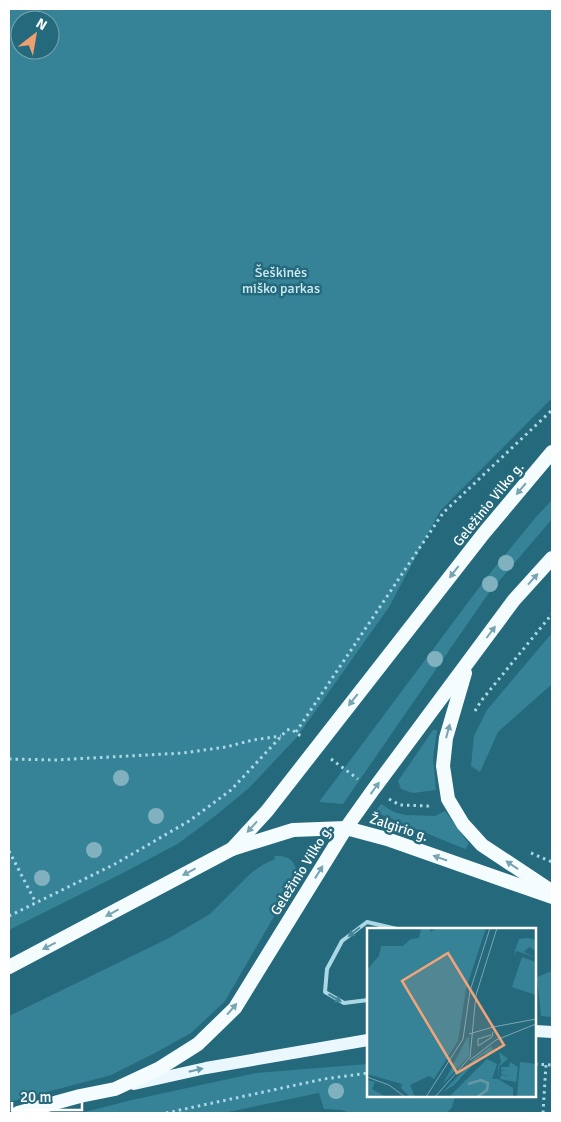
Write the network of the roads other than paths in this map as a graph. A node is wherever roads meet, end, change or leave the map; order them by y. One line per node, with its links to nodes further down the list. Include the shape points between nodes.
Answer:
1 (552, 452): 5 (highway, Geležinio Vilko g., one-way to 5, via 484,533 267,811)
2 (552, 558): 3 (highway, Geležinio Vilko g., one-way to 2, via 514,600)
3 (467, 664): 4 (highway, Geležinio Vilko g., one-way to 3); 6 (highway, one-way to 3, via 482,845 463,824 448,799 443,766 446,738)
4 (346, 828): 5 (highway, Žalgirio g., via 293,830); 7 (highway, Žalgirio g., one-way to 4, via 387,839); 14 (highway, Geležinio Vilko g., one-way to 4, via 160,1068 198,1044 235,1008)
5 (232, 849): 9 (highway, Geležinio Vilko g., one-way to 9)
6 (552, 892)
7 (552, 897)
8 (392, 928): 10 (lane, one-way to 10, via 367,922 342,941 327,969 325,992 344,1003)
9 (9, 967)
10 (367, 1000)
11 (536, 1031): 12 (main road)
12 (552, 1032)
13 (367, 1040): 14 (main road, one-way to 13, via 206,1068)
14 (115, 1088): 15 (highway, Geležinio Vilko g.)
15 (18, 1113)

